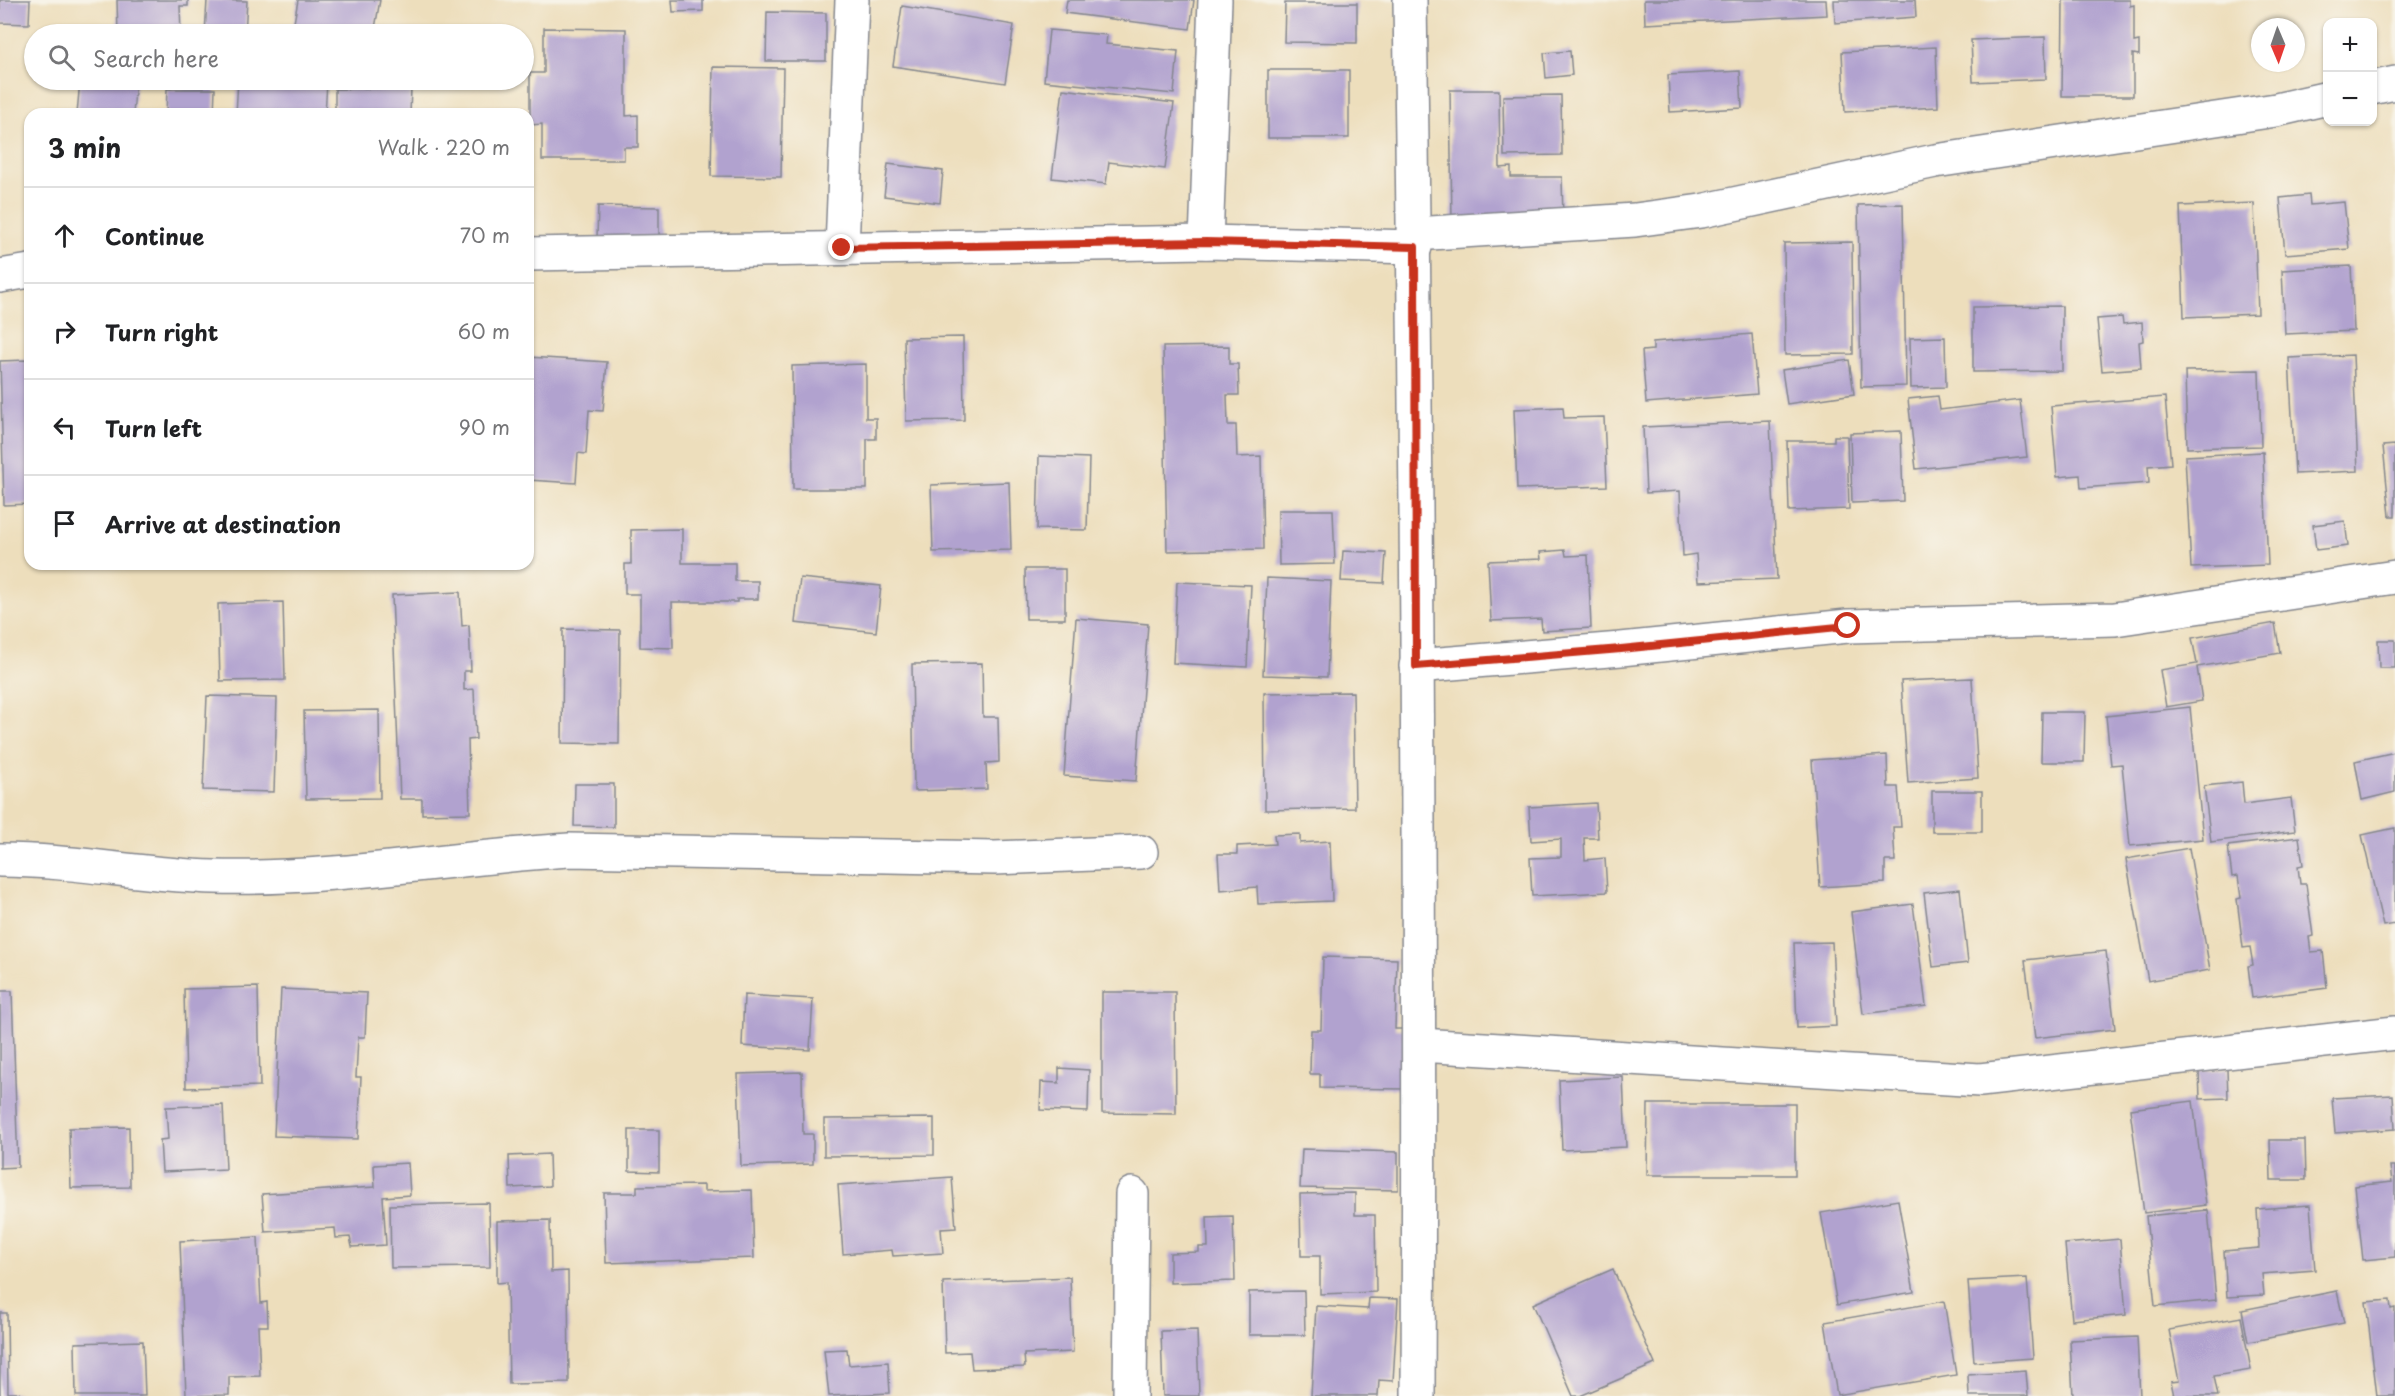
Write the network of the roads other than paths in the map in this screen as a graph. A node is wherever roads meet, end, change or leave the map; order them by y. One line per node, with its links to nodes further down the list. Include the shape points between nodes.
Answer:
1 (852, 0): 9 (street)
2 (1215, 0): 8 (street)
3 (1410, 0): 7 (street)
4 (2395, 83): 5 (street)
5 (2377, 87)
6 (2323, 99): 7 (street, via 1935,160 1690,212)
7 (1415, 241): 8 (street); 14 (street)
8 (1206, 242): 9 (street)
9 (842, 248): 10 (street)
10 (534, 254)
11 (24, 272): 12 (street)
12 (0, 276)
13 (2395, 577): 14 (street, via 2115,620 1848,626)
14 (1416, 666): 18 (street)
15 (1141, 852): 16 (street, via 995,858 569,850 332,875 214,877)
16 (0, 860)
17 (2395, 1034): 18 (street, via 1980,1080)
18 (1420, 1046): 21 (street)
19 (1132, 1194): 20 (street)
20 (1130, 1396)
21 (1418, 1396)

